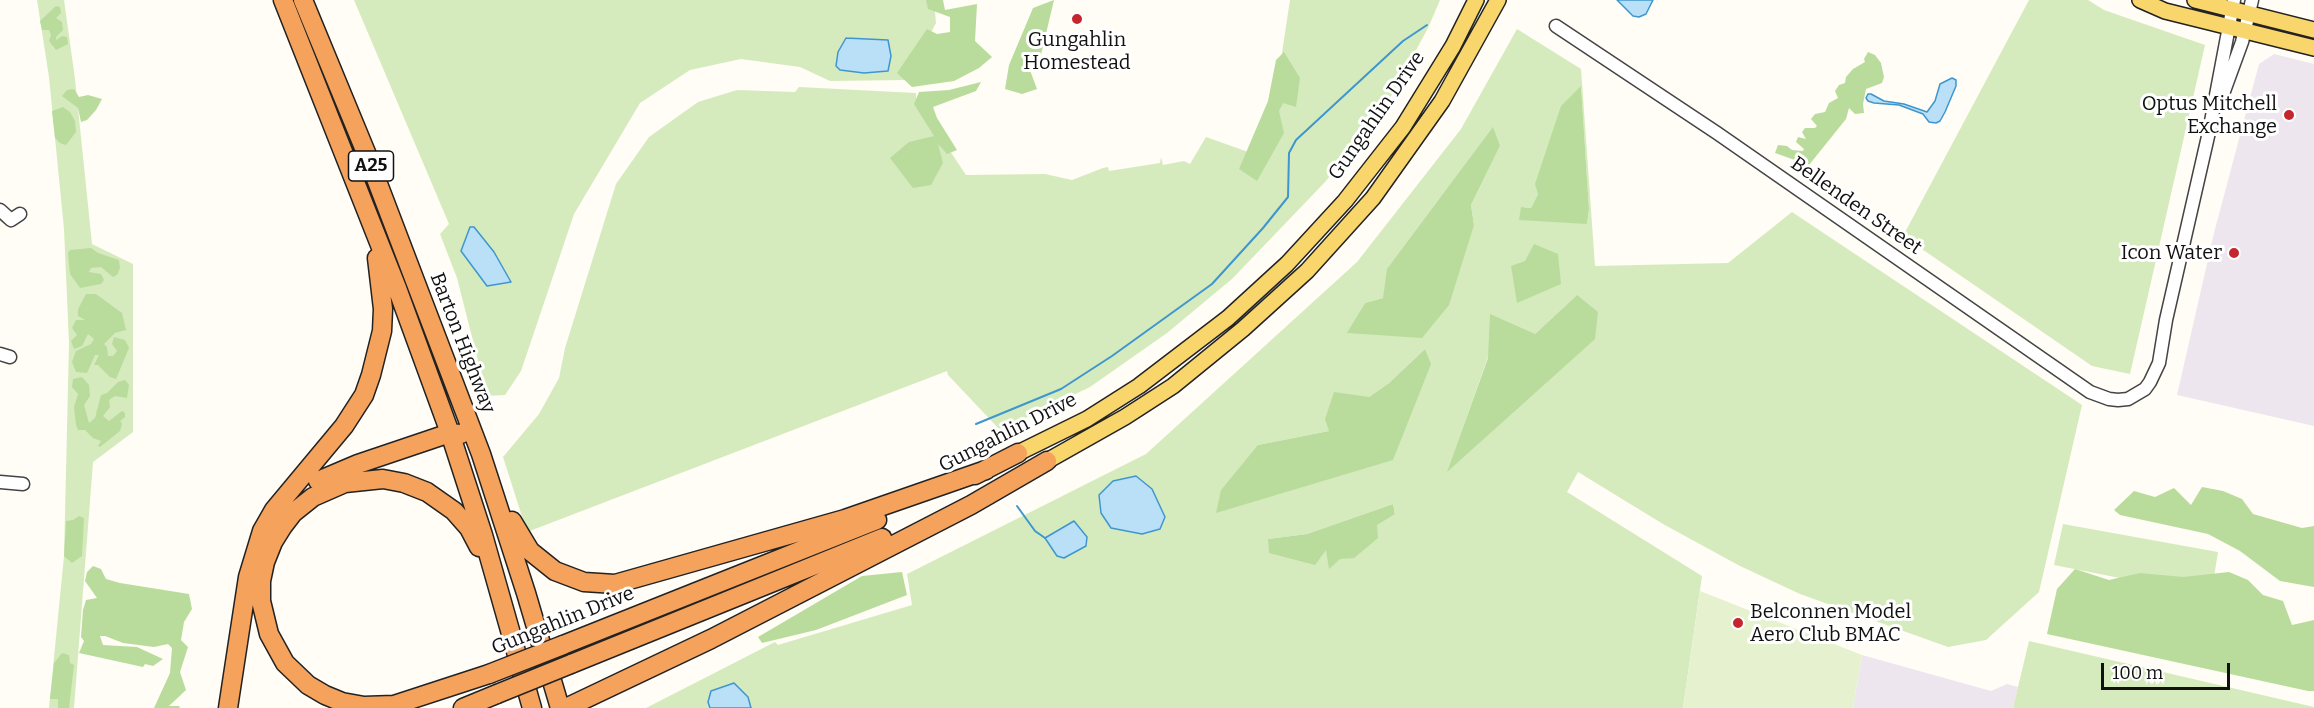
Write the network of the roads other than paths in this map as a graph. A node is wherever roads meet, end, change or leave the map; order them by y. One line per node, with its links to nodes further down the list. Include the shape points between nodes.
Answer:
1 (283, 0): 14 (highway, Barton Highway / A25)
2 (303, 0): 19 (highway, Barton Highway / A25, via 367,155)
3 (1476, 0): 20 (main road, Gungahlin Drive, via 1403,127 1345,201 1287,264 1228,318 1139,386 1088,419)
4 (1498, 0): 21 (main road, Gungahlin Drive, via 1442,101 1373,198 1307,271 1173,386)
5 (2140, 0): 10 (main road, via 2165,12)
6 (2195, 0): 7 (main road)
7 (2233, 5): 8 (main road); 10 (street)
8 (2250, 7): 11 (main road); 12 (street)
9 (1556, 26): 15 (street, Bellenden Street, via 2090,392 2109,399 2137,395 2150,382 2159,363)
10 (2227, 28): 12 (main road); 15 (street)
11 (2314, 30)
12 (2244, 32): 13 (main road); 15 (street)
13 (2314, 48)
14 (325, 105): 18 (highway, Barton Highway / A25); 26 (highway, via 377,258 382,331 371,375 358,404 274,510)
15 (2209, 132)
16 (0, 210): 17 (street)
17 (14, 222)
18 (450, 433): 19 (highway, via 467,436); 26 (highway, via 358,464 313,484 288,503); 27 (highway, Barton Highway / A25)
19 (478, 448): 23 (highway, Barton Highway / A25)
20 (1018, 453): 22 (highway, Gungahlin Drive)
21 (1047, 461): 30 (highway, via 971,505); 34 (highway, Gungahlin Drive, bridge, via 864,546)
22 (986, 470): 23 (highway, via 844,519 630,581 606,584 569,577 537,558 523,543); 29 (highway, Gungahlin Drive, bridge, via 888,516)
23 (489, 480): 28 (highway, Barton Highway / A25)
24 (0, 482): 25 (street)
25 (23, 484)
26 (257, 543): 32 (highway)
27 (516, 650): 29 (highway, via 501,621 474,537 454,511 427,492 383,479 345,483 308,500 283,526 265,562 262,607 279,654 308,685 342,702 385,706 405,703); 31 (highway, Barton Highway / A25)
28 (545, 656): 35 (highway); 36 (highway, Barton Highway / A25)
29 (489, 674): 33 (highway, Gungahlin Drive)
30 (616, 686): 37 (highway); 38 (highway)
31 (534, 704)
32 (228, 708)
33 (414, 708)
34 (463, 708)
35 (550, 708)
36 (560, 708)
37 (566, 708)
38 (589, 708)

